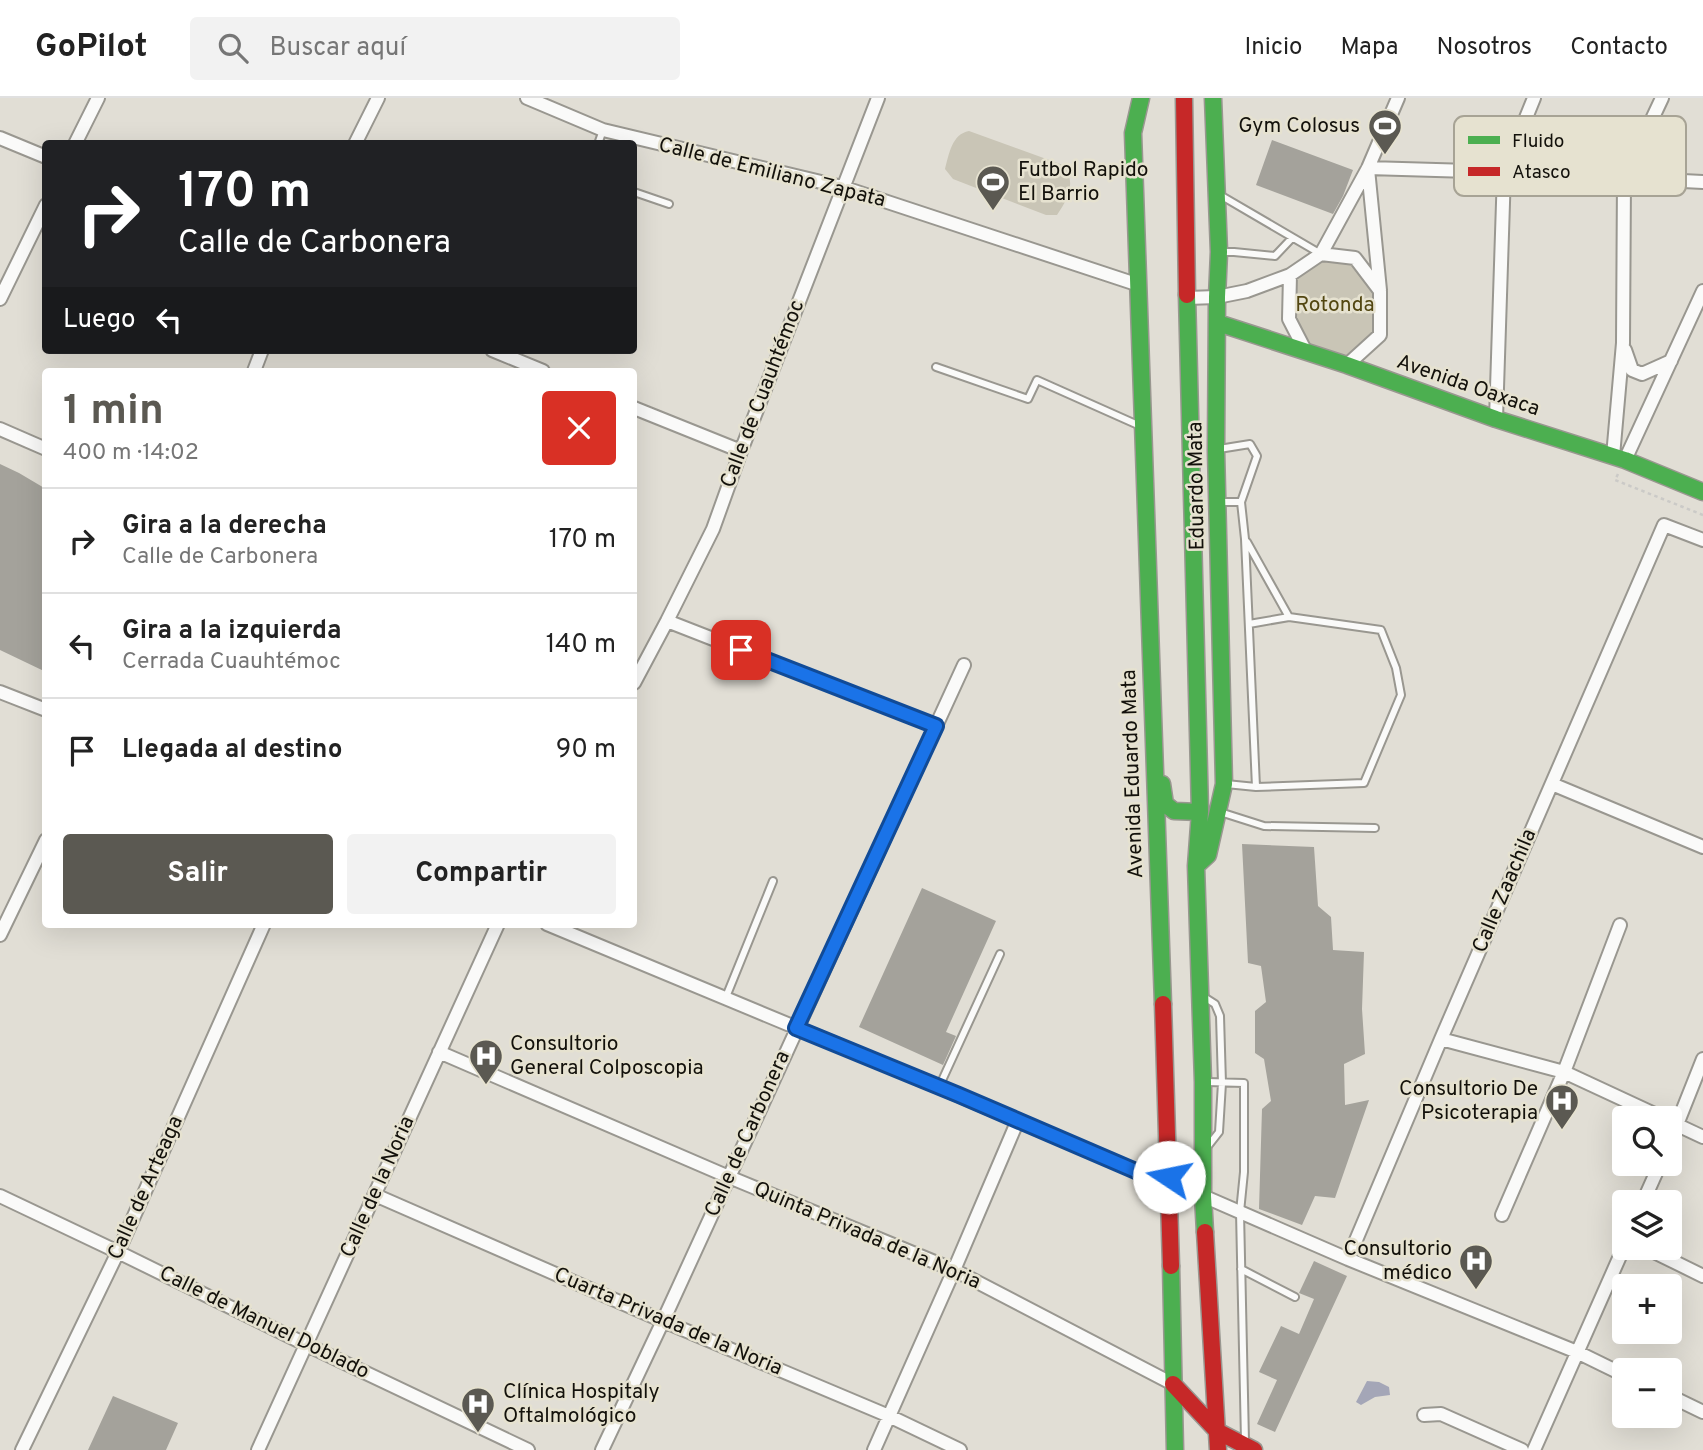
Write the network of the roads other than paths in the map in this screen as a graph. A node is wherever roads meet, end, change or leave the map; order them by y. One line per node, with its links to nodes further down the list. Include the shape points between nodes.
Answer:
1 (98, 98): 17 (street)
2 (378, 98): 18 (street)
3 (527, 98): 14 (street, Calle de Emiliano Zapata)
4 (878, 98): 23 (street, Calle de Cuauhtémoc)
5 (1131, 98): 15 (main road)
6 (1141, 98): 15 (main road, Avenida Eduardo Mata)
7 (1184, 98): 39 (main road)
8 (1213, 98): 25 (main road, Eduardo Mata)
9 (1398, 98): 21 (street)
10 (1534, 98): 12 (street)
11 (1662, 98): 13 (street)
12 (1527, 116)
13 (1654, 116)
14 (603, 130): 19 (lane); 23 (street, Calle de Emiliano Zapata)
15 (1133, 133): 34 (main road, Avenida Eduardo Mata)
16 (0, 138): 20 (street)
17 (77, 140)
18 (357, 140)
19 (599, 140)
20 (42, 155)
21 (1368, 168): 22 (street); 32 (street); 36 (street)
22 (1454, 171)
23 (842, 187): 34 (street, Calle de Emiliano Zapata); 54 (street, Calle de Cuauhtémoc)
24 (637, 193): 28 (lane)
25 (1216, 193): 30 (lane); 31 (main road, Eduardo Mata)
26 (1503, 196): 49 (street)
27 (1624, 196): 41 (street)
28 (669, 204)
29 (42, 213): 35 (street)
30 (1292, 238): 31 (lane, via 1275,256); 32 (lane)
31 (1219, 252): 38 (main road, Eduardo Mata)
32 (1321, 254): 33 (street); 36 (street, via 1355,258)
33 (1290, 275): 38 (street, via 1247,292); 42 (street, via 1289,319)
34 (1139, 285): 50 (main road, Avenida Eduardo Mata)
35 (2, 291)
36 (1380, 291): 46 (street, via 1380,335)
37 (1703, 291): 44 (street)
38 (1217, 297): 39 (street); 40 (main road, Eduardo Mata)
39 (1187, 298): 73 (main road)
40 (1218, 323): 42 (main road, Avenida Oaxaca); 53 (main road, Eduardo Mata)
41 (1623, 343): 44 (street, via 1632,370 1642,374); 55 (street)
42 (1306, 352): 46 (main road, Avenida Oaxaca)
43 (497, 354): 45 (street)
44 (1671, 361): 55 (street)
45 (511, 365)
46 (1347, 365): 49 (main road, Avenida Oaxaca)
47 (936, 367): 50 (lane, via 1028,399 1037,380)
48 (637, 409): 54 (street)
49 (1496, 419): 55 (main road, Avenida Oaxaca)
50 (1143, 427): 67 (main road, Avenida Eduardo Mata)
51 (0, 429): 52 (street)
52 (42, 447)
53 (1216, 450): 57 (main road, Eduardo Mata); 58 (lane, via 1250,444 1257,456)
54 (741, 451): 62 (street, Calle de Cuauhtémoc, via 713,528)
55 (1619, 458): 56 (main road, Avenida Oaxaca)
56 (1703, 492)
57 (1218, 502): 58 (lane); 70 (main road, Eduardo Mata)
58 (1241, 502): 59 (lane)
59 (1245, 539): 61 (lane); 63 (lane)
60 (1703, 540): 71 (street, Calle Zaachila, via 1664,525)
61 (1289, 617): 63 (lane); 72 (lane, via 1381,630 1401,695 1364,783)
62 (667, 621): 65 (street, Calle de Cuauhtémoc); 69 (street)
63 (1249, 624): 72 (lane)
64 (964, 665): 69 (street, Calle de Carbonera)
65 (637, 674)
66 (0, 692): 68 (street)
67 (1152, 697): 73 (main road, via 1162,723 1165,804 1174,811); 103 (main road, Avenida Eduardo Mata)
68 (42, 708)
69 (936, 726): 88 (street, Calle de Carbonera)
70 (1224, 784): 72 (lane); 74 (main road, Eduardo Mata)
71 (1552, 784): 76 (street); 89 (street, Calle Zaachila)
72 (1256, 787)
73 (1200, 812): 74 (lane); 78 (main road)
74 (1219, 812): 75 (lane, via 1264,827); 78 (main road, Eduardo Mata, via 1208,855)
75 (1375, 828)
76 (1703, 847)
77 (42, 849): 84 (street)
78 (1196, 866): 86 (main road)
79 (773, 881): 87 (lane)
80 (1620, 926): 92 (street)
81 (262, 928): 109 (street, Calle de Arteaga)
82 (497, 928): 90 (street, Calle de la Noria)
83 (556, 928): 87 (street)
84 (0, 935)
85 (1000, 954): 95 (lane)
86 (1200, 994): 93 (main road); 94 (lane, via 1215,1004 1220,1016)
87 (725, 999): 88 (street)
88 (796, 1028): 95 (street); 102 (street, Calle de Carbonera)
89 (1441, 1039): 92 (street); 110 (street, Calle Zaachila)
90 (439, 1052): 102 (street, Quinta Privada de la Noria); 104 (street, Calle de la Noria)
91 (1703, 1059): 97 (street)
92 (1564, 1072): 96 (street); 108 (street)
93 (1203, 1082): 94 (lane); 101 (main road)
94 (1222, 1083): 101 (lane, via 1219,1132); 107 (lane, via 1244,1083)
95 (939, 1087): 98 (street)
96 (1637, 1106)
97 (1681, 1106)
98 (1018, 1120): 103 (street, via 1145,1175); 114 (street)
99 (1682, 1127): 100 (street)
100 (1703, 1136)
101 (1203, 1152): 106 (main road)
102 (729, 1177): 114 (street, Quinta Privada de la Noria); 117 (street, Calle de Carbonera)
103 (1169, 1177): 106 (street); 121 (main road, Avenida Eduardo Mata)
104 (375, 1195): 117 (street, Cuarta Privada de la Noria); 118 (street, Calle de la Noria)
105 (0, 1196): 109 (street, Calle de Manuel Doblado)
106 (1203, 1196): 107 (street); 126 (main road)
107 (1240, 1212): 110 (street); 113 (lane)
108 (1502, 1215)
109 (118, 1252): 118 (street, Calle de Manuel Doblado); 128 (street, Calle de Arteaga)
110 (1348, 1259): 119 (street)
111 (1618, 1260): 119 (street)
112 (1670, 1260): 115 (street)
113 (1241, 1269): 116 (lane); 127 (lane)
114 (954, 1270): 121 (street, Quinta Privada de la Noria); 125 (street)
115 (1703, 1276)
116 (1295, 1297)
117 (663, 1321): 125 (street, Cuarta Privada de la Noria); 131 (street, Calle de Carbonera)
118 (307, 1345): 129 (street, Calle de la Noria); 130 (street, Calle de Manuel Doblado)
119 (1577, 1352): 120 (street); 137 (street)
120 (1612, 1369)
121 (1173, 1384): 126 (main road); 134 (main road, Avenida Eduardo Mata)
122 (1682, 1402): 123 (street)
123 (1703, 1412)
124 (1424, 1415): 136 (street, via 1441,1414)
125 (889, 1416): 132 (street); 133 (street, Cuarta Privada de la Noria)
126 (1217, 1431): 127 (main road); 135 (main road)
127 (1248, 1449)
128 (22, 1450)
129 (258, 1450)
130 (528, 1450)
131 (602, 1450)
132 (874, 1450)
133 (960, 1450)
134 (1175, 1450)
135 (1218, 1450)
136 (1522, 1450)
137 (1534, 1450)

